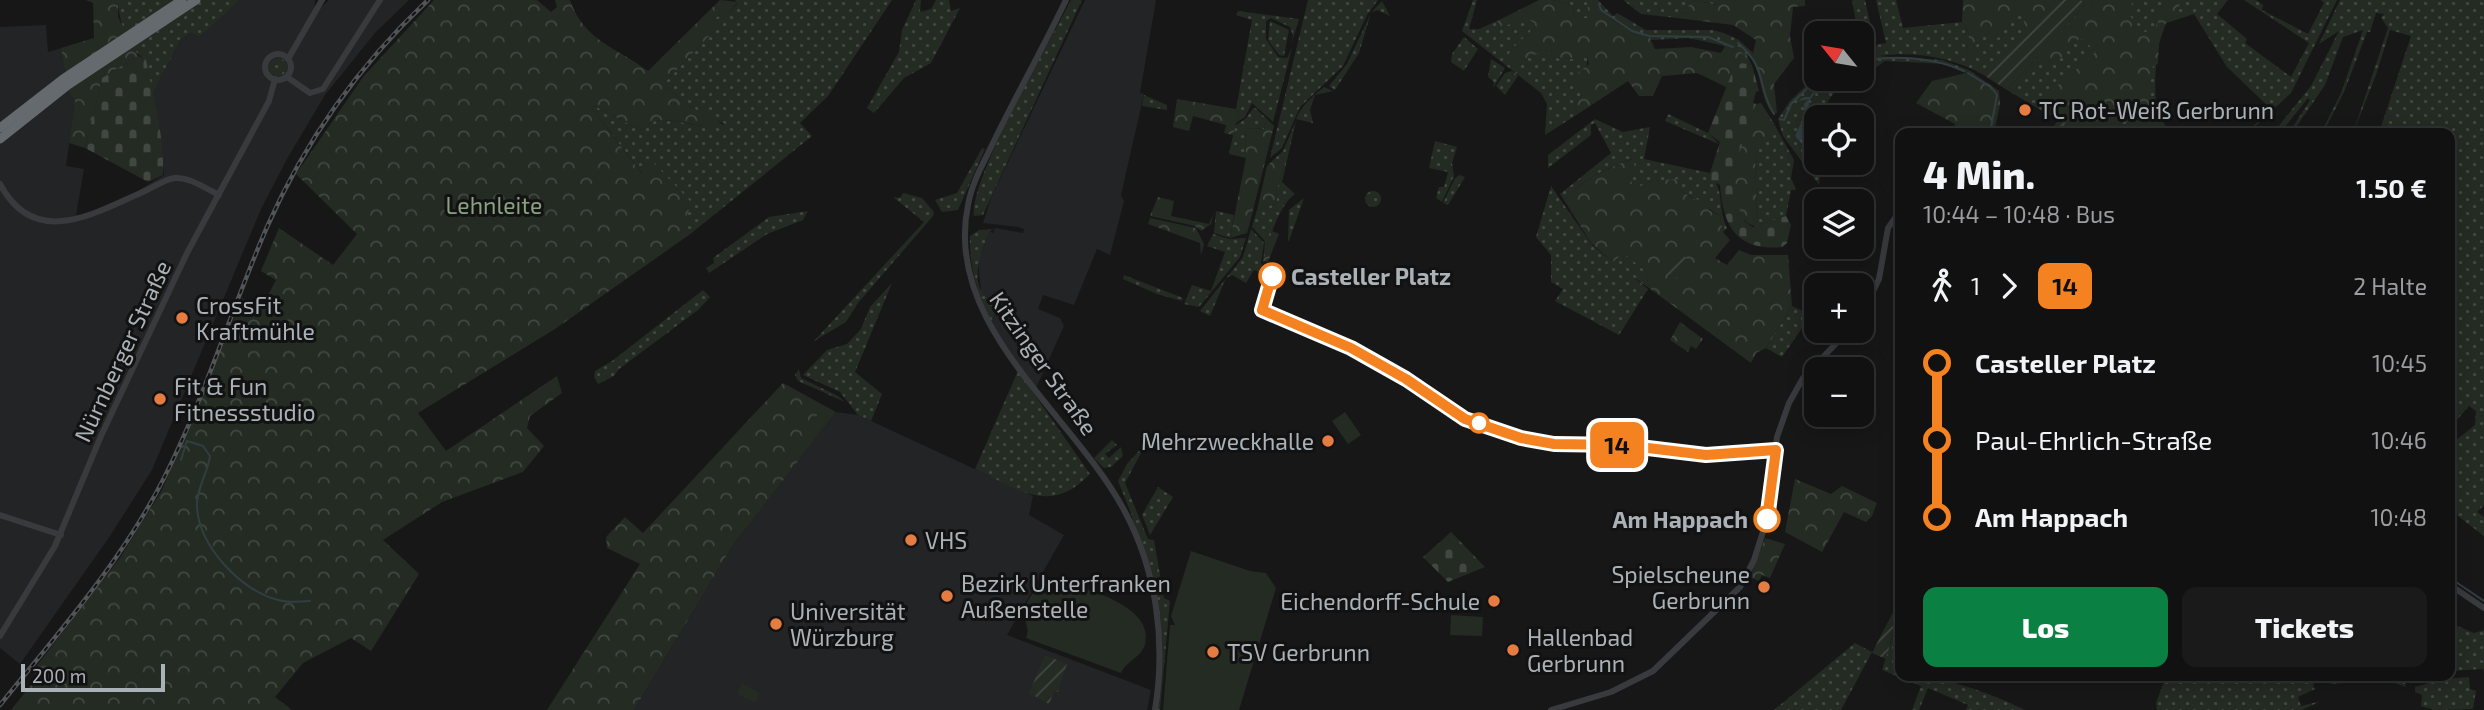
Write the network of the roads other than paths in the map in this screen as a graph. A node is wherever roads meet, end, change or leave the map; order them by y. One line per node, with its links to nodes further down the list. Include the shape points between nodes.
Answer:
1 (182, 0): 7 (highway)
2 (196, 0): 7 (highway)
3 (322, 0): 6 (street, Nürnberger Straße)
4 (380, 0): 8 (street, via 323,89 310,93)
5 (1066, 0): 22 (street, Kitzinger Straße, via 974,183 966,221 968,273 991,326 1102,476 1132,527 1157,612 1160,654)
6 (288, 59): 8 (street, Nürnberger Straße, via 291,70); 9 (street, Nürnberger Straße, via 276,55 267,62 267,74)
7 (84, 69): 10 (highway); 11 (highway)
8 (287, 76): 9 (street)
9 (275, 79): 13 (street, Nürnberger Straße, via 269,101)
10 (0, 128)
11 (0, 139)
12 (0, 184): 13 (street, via 22,211 55,222 86,217 172,178)
13 (219, 195): 18 (street, Nürnberger Straße, via 101,436)
14 (1895, 217): 15 (street)
15 (1874, 289)
16 (1836, 343): 23 (street, via 1810,370 1789,403 1777,437 1767,519 1740,587 1653,671 1611,692)
17 (0, 515): 18 (street)
18 (61, 535): 21 (street, Nürnberger Straße)
19 (2455, 588): 20 (street)
20 (2484, 608)
21 (0, 636)
22 (1155, 710)
23 (1551, 710)

